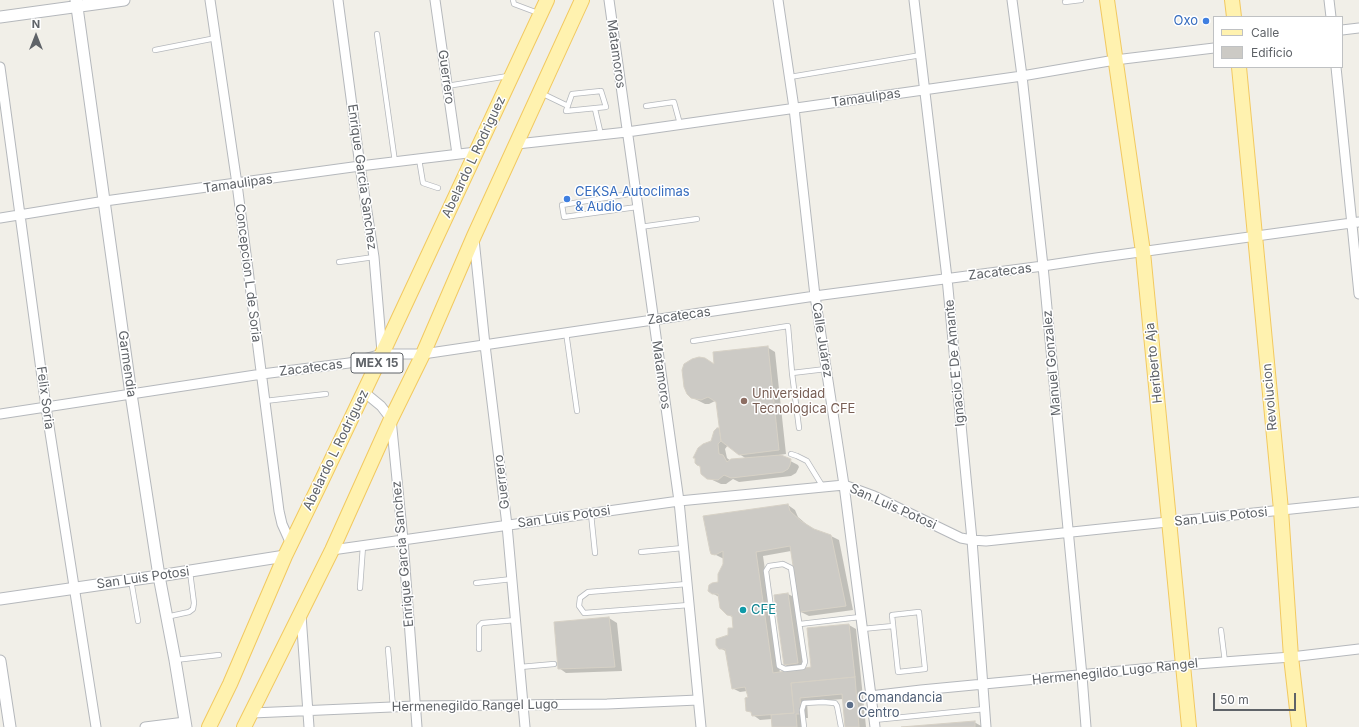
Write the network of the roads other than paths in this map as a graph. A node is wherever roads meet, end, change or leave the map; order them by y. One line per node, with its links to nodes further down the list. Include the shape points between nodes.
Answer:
1 (124, 0): 17 (street)
2 (210, 0): 25 (street, Concepcion L de Soria)
3 (338, 0): 51 (street, Enrique Garcia Sanchez)
4 (435, 0): 36 (street, Guerrero)
5 (513, 0): 18 (lane, via 514,4)
6 (546, 0): 18 (main road, Abelardo L Rodriguez / MEX 15)
7 (582, 0): 38 (main road, MEX 15)
8 (609, 0): 44 (street, Matamoros)
9 (778, 0): 35 (street, Calle Juárez)
10 (914, 0): 28 (street, Ignacio E De Amante)
11 (1012, 0): 34 (street, Manuel Gonzalez)
12 (1081, 0): 16 (lane)
13 (1107, 0): 29 (main road, Heriberto Aja)
14 (1232, 0): 19 (main road)
15 (1329, 0): 20 (street)
16 (1065, 2)
17 (76, 3): 21 (street); 55 (street, Garmendia)
18 (540, 14): 33 (main road, Abelardo L Rodriguez / MEX 15)
19 (1234, 16)
20 (1331, 16)
21 (0, 17)
22 (1359, 28): 23 (street)
23 (1343, 30)
24 (377, 34): 50 (lane)
25 (216, 38): 27 (lane); 52 (street, Concepcion L de Soria)
26 (1213, 48): 29 (street, Tamaulipas)
27 (156, 50)
28 (921, 55): 35 (lane); 37 (street, Ignacio E De Amante)
29 (1115, 60): 34 (street, Tamaulipas); 64 (main road, Heriberto Aja)
30 (0, 67): 57 (street, Felix Soria)
31 (1239, 68): 63 (main road, Revolucion)
32 (1336, 68): 60 (street)
33 (512, 75): 36 (lane); 47 (main road, Abelardo L Rodriguez / MEX 15)
34 (1022, 76): 37 (street, Tamaulipas); 67 (street, Manuel Gonzalez)
35 (790, 77): 42 (street, Calle Juárez)
36 (447, 86): 48 (street, Guerrero)
37 (926, 89): 42 (street, Tamaulipas); 68 (street, Ignacio E De Amante)
38 (540, 92): 39 (lane); 46 (main road, MEX 15)
39 (568, 106): 41 (lane, via 566,111); 41 (lane, via 572,94 601,91 606,107)
40 (646, 106): 43 (lane, via 674,102)
41 (595, 108): 45 (lane)
42 (794, 108): 43 (street, Tamaulipas); 70 (street, Calle Juárez)
43 (680, 124): 44 (street, Tamaulipas)
44 (627, 132): 45 (street, Tamaulipas); 54 (street, Matamoros)
45 (601, 134): 46 (street, Tamaulipas)
46 (517, 144): 62 (main road, MEX 15)
47 (476, 152): 48 (street, Tamaulipas); 75 (main road, Abelardo L Rodriguez / MEX 15)
48 (457, 154): 49 (street, Tamaulipas)
49 (419, 159): 50 (street, Tamaulipas); 53 (lane, via 423,183)
50 (395, 162): 51 (street, Tamaulipas)
51 (360, 166): 52 (street, Tamaulipas); 65 (street, Enrique Garcia Sanchez)
52 (237, 184): 55 (street, Tamaulipas); 79 (street, Concepcion L de Soria)
53 (438, 188)
54 (636, 193): 56 (street, Matamoros); 56 (lane, via 562,205 564,217)
55 (105, 201): 57 (street, Tamaulipas); 81 (street, Garmendia)
56 (637, 207): 61 (street, Matamoros)
57 (20, 215): 58 (street, Tamaulipas); 84 (street, Felix Soria)
58 (0, 218)
59 (697, 219): 61 (lane)
60 (1356, 222): 63 (street, Zacatecas); 69 (street)
61 (640, 227): 71 (street, Matamoros)
62 (474, 236): 74 (street, Guerrero); 76 (main road, MEX 15)
63 (1254, 236): 64 (street, Zacatecas); 94 (main road, Revolucion)
64 (1143, 252): 67 (street, Zacatecas); 96 (main road, Heriberto Aja)
65 (374, 257): 66 (lane); 75 (street, Enrique Garcia Sanchez)
66 (339, 262)
67 (1043, 266): 68 (street, Zacatecas); 98 (street, Manuel Gonzalez)
68 (947, 278): 70 (street, Zacatecas); 100 (street, Ignacio E De Amante)
69 (1359, 294)
70 (815, 296): 71 (street, Zacatecas); 77 (street, Calle Juárez)
71 (653, 319): 72 (street, Zacatecas); 92 (street, Matamoros)
72 (566, 332): 74 (street, Zacatecas); 85 (lane)
73 (693, 341): 78 (lane, via 788,326)
74 (485, 344): 76 (street, Zacatecas); 97 (street, Guerrero)
75 (382, 354): 76 (street, Zacatecas); 79 (street, Zacatecas, via 349,363); 80 (main road, Abelardo L Rodriguez / MEX 15)
76 (423, 354): 87 (main road, MEX 15)
77 (826, 369): 78 (lane); 90 (street, Calle Juárez)
78 (792, 373): 88 (lane)
79 (262, 374): 81 (street, Zacatecas); 83 (street, Concepcion L de Soria)
80 (364, 392): 87 (street, via 381,406); 103 (main road, Abelardo L Rodriguez / MEX 15)
81 (131, 394): 84 (street, Zacatecas); 108 (street, Garmendia)
82 (326, 394): 83 (lane)
83 (265, 401): 103 (street, Concepcion L de Soria, via 279,511)
84 (46, 407): 86 (street, Zacatecas); 113 (street, Felix Soria)
85 (577, 411)
86 (0, 414)
87 (391, 419): 99 (street, Enrique Garcia Sanchez); 104 (main road, MEX 15)
88 (799, 428)
89 (791, 454): 91 (lane, via 807,461)
90 (844, 485): 91 (street, San Luis Potosi); 100 (street, San Luis Potosi, via 874,496 960,538); 118 (street, Calle Juárez)
91 (823, 487): 92 (street, San Luis Potosi)
92 (679, 501): 95 (street, San Luis Potosi); 102 (street, Matamoros)
93 (1359, 502): 94 (street, San Luis Potosi)
94 (1281, 510): 96 (street, San Luis Potosi); 130 (main road, Revolucion)
95 (591, 514): 97 (street, San Luis Potosi); 106 (lane)
96 (1170, 522): 98 (street, San Luis Potosi); 135 (main road, Heriberto Aja)
97 (507, 525): 99 (street, San Luis Potosi); 109 (street, Guerrero)
98 (1069, 532): 100 (street, San Luis Potosi); 137 (street, Manuel Gonzalez)
99 (403, 540): 101 (street, San Luis Potosi); 141 (street, Enrique Garcia Sanchez)
100 (972, 540): 138 (street, Ignacio E De Amante)
101 (363, 546): 104 (street, San Luis Potosi); 114 (lane)
102 (683, 548): 105 (lane); 112 (street, Matamoros)
103 (288, 550): 107 (street, San Luis Potosi); 152 (main road, Abelardo L Rodriguez / MEX 15)
104 (332, 550): 117 (main road, MEX 15)
105 (640, 552)
106 (595, 553)
107 (190, 572): 108 (street, San Luis Potosi); 119 (lane, via 193,609 190,612)
108 (159, 576): 110 (street, San Luis Potosi); 119 (street, Garmendia)
109 (512, 579): 111 (lane); 120 (street, Guerrero)
110 (132, 580): 113 (street, San Luis Potosi); 121 (lane)
111 (476, 583)
112 (687, 584): 116 (street, Matamoros); 116 (lane, via 588,592 580,598 579,606 584,613)
113 (73, 588): 115 (street, San Luis Potosi); 150 (street, Felix Soria)
114 (360, 588)
115 (0, 599)
116 (689, 605): 140 (street, Matamoros)
117 (301, 613): 145 (street); 146 (main road, MEX 15)
118 (860, 616): 122 (lane); 124 (street, Calle Juárez)
119 (166, 617): 131 (street, Garmendia)
120 (516, 620): 127 (lane, via 482,623 479,626); 136 (street, Guerrero)
121 (138, 622)
122 (800, 624): 122 (lane, via 805,662 803,667 786,669 779,666 766,571 769,566 783,564 791,568)
123 (893, 626): 123 (lane, via 898,672 925,669 919,612 892,615); 124 (lane)
124 (862, 629): 139 (street, Calle Juárez)
125 (1221, 630): 133 (lane)
126 (388, 649): 143 (lane)
127 (479, 649)
128 (1359, 649): 130 (street, Hermenegildo Lugo Rangel)
129 (219, 655): 131 (lane)
130 (1291, 657): 133 (street, Hermenegildo Lugo Rangel); 163 (main road, Revolucion)
131 (175, 660): 147 (street, Garmendia)
132 (0, 661): 149 (street)
133 (1224, 662): 135 (street, Hermenegildo Lugo Rangel)
134 (554, 664): 136 (lane)
135 (1183, 665): 137 (street, Hermenegildo Lugo Rangel); 162 (main road, Heriberto Aja)
136 (520, 667): 142 (street, Guerrero)
137 (1082, 676): 138 (street, Hermenegildo Lugo Rangel); 161 (street, Manuel Gonzalez)
138 (983, 685): 139 (street, Hermenegildo Lugo Rangel); 144 (street, Ignacio E De Amante)
139 (870, 696): 148 (street, Calle Juárez)
140 (698, 700): 142 (street, Hermenegildo Rangel Lugo); 157 (street, Matamoros)
141 (415, 706): 142 (street, Hermenegildo Rangel Lugo); 143 (street, Hermenegildo Rangel Lugo); 155 (street, Enrique Garcia Sanchez)
142 (523, 706): 156 (street, Guerrero)
143 (393, 707): 145 (street, Hermenegildo Rangel Lugo)
144 (984, 708): 148 (lane); 160 (street, Ignacio E De Amante)
145 (307, 710): 146 (street, Hermenegildo Rangel Lugo); 154 (street)
146 (252, 713): 153 (main road, MEX 15)
147 (186, 724): 151 (street)
148 (874, 724)
149 (10, 727)
150 (96, 727)
151 (145, 727)
152 (209, 727)
153 (244, 727)
154 (309, 727)
155 (417, 727)
156 (525, 727)
157 (701, 727)
158 (804, 727): 159 (lane, via 804,703 823,702 834,703 837,706)
159 (841, 727)
160 (986, 727)
161 (1086, 727)
162 (1189, 727)
163 (1298, 727)

